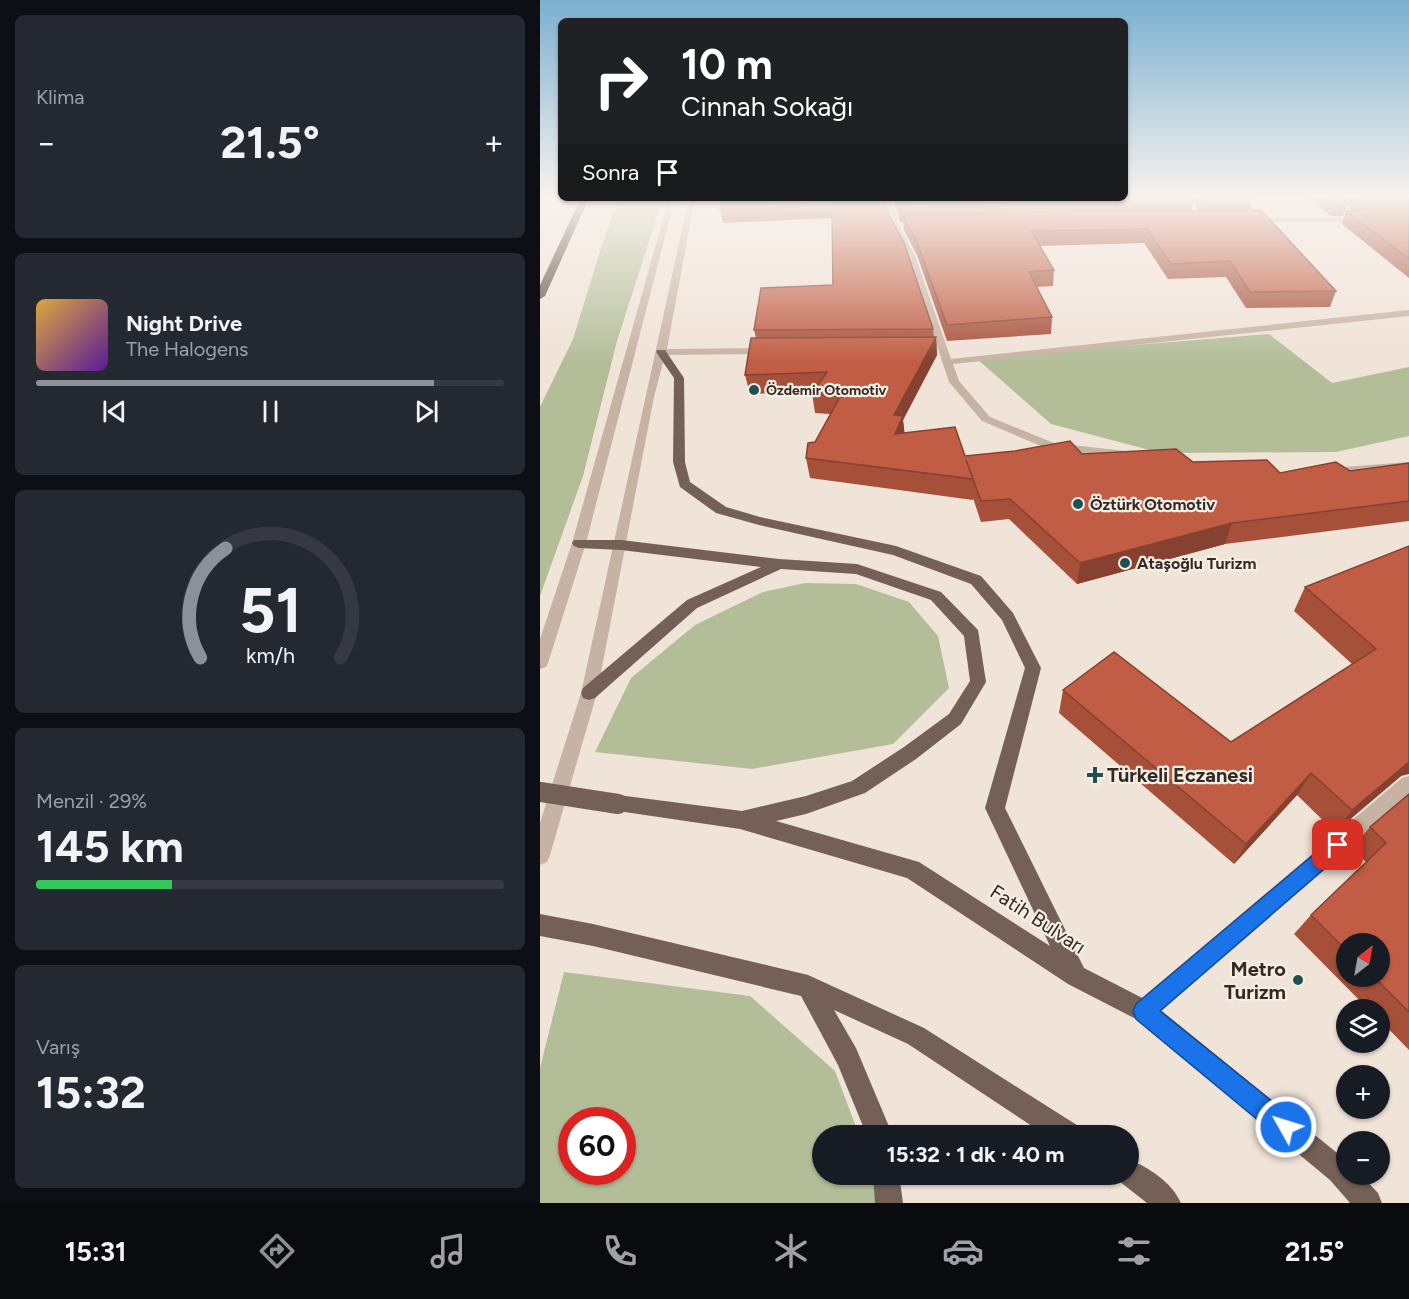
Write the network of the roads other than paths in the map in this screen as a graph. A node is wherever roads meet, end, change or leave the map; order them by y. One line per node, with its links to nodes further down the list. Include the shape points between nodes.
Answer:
1 (561, 251): 5 (highway)
2 (658, 251): 15 (street)
3 (681, 251): 10 (street)
4 (908, 251): 8 (street)
5 (540, 296)
6 (1409, 313): 11 (street)
7 (932, 350): 8 (street)
8 (944, 350): 11 (street)
9 (779, 351): 10 (street)
10 (661, 352): 16 (street); 25 (main road, via 679,378 679,462 684,484 721,510 896,550 976,580 1008,617 1033,668 995,808)
11 (947, 362): 12 (street, via 954,382 986,419 1052,446)
12 (1144, 457)
13 (1409, 466): 14 (street)
14 (1317, 473)
15 (579, 543): 16 (main road); 18 (street)
16 (621, 545): 17 (main road); 19 (street)
17 (779, 564): 19 (main road, via 692,604); 22 (main road, via 857,569 936,596 972,634 978,682 955,719 858,788)
18 (540, 663)
19 (589, 693): 23 (street)
20 (1409, 784): 27 (street)
21 (540, 792): 22 (main road, Fatih Bulvarı, bridge)
22 (740, 820): 25 (main road, Fatih Bulvarı, via 912,869)
23 (540, 855)
24 (540, 925): 26 (main road)
25 (1076, 976): 27 (main road, Fatih Bulvarı)
26 (808, 986): 28 (main road, via 847,1057); 29 (main road, via 916,1036)
27 (1144, 1011): 34 (main road, Fatih Bulvarı, via 1339,1171)
28 (875, 1125)
29 (1054, 1125)
30 (1139, 1179): 33 (main road)
31 (887, 1185): 32 (main road)
32 (889, 1203)
33 (1167, 1203)
34 (1368, 1203)

